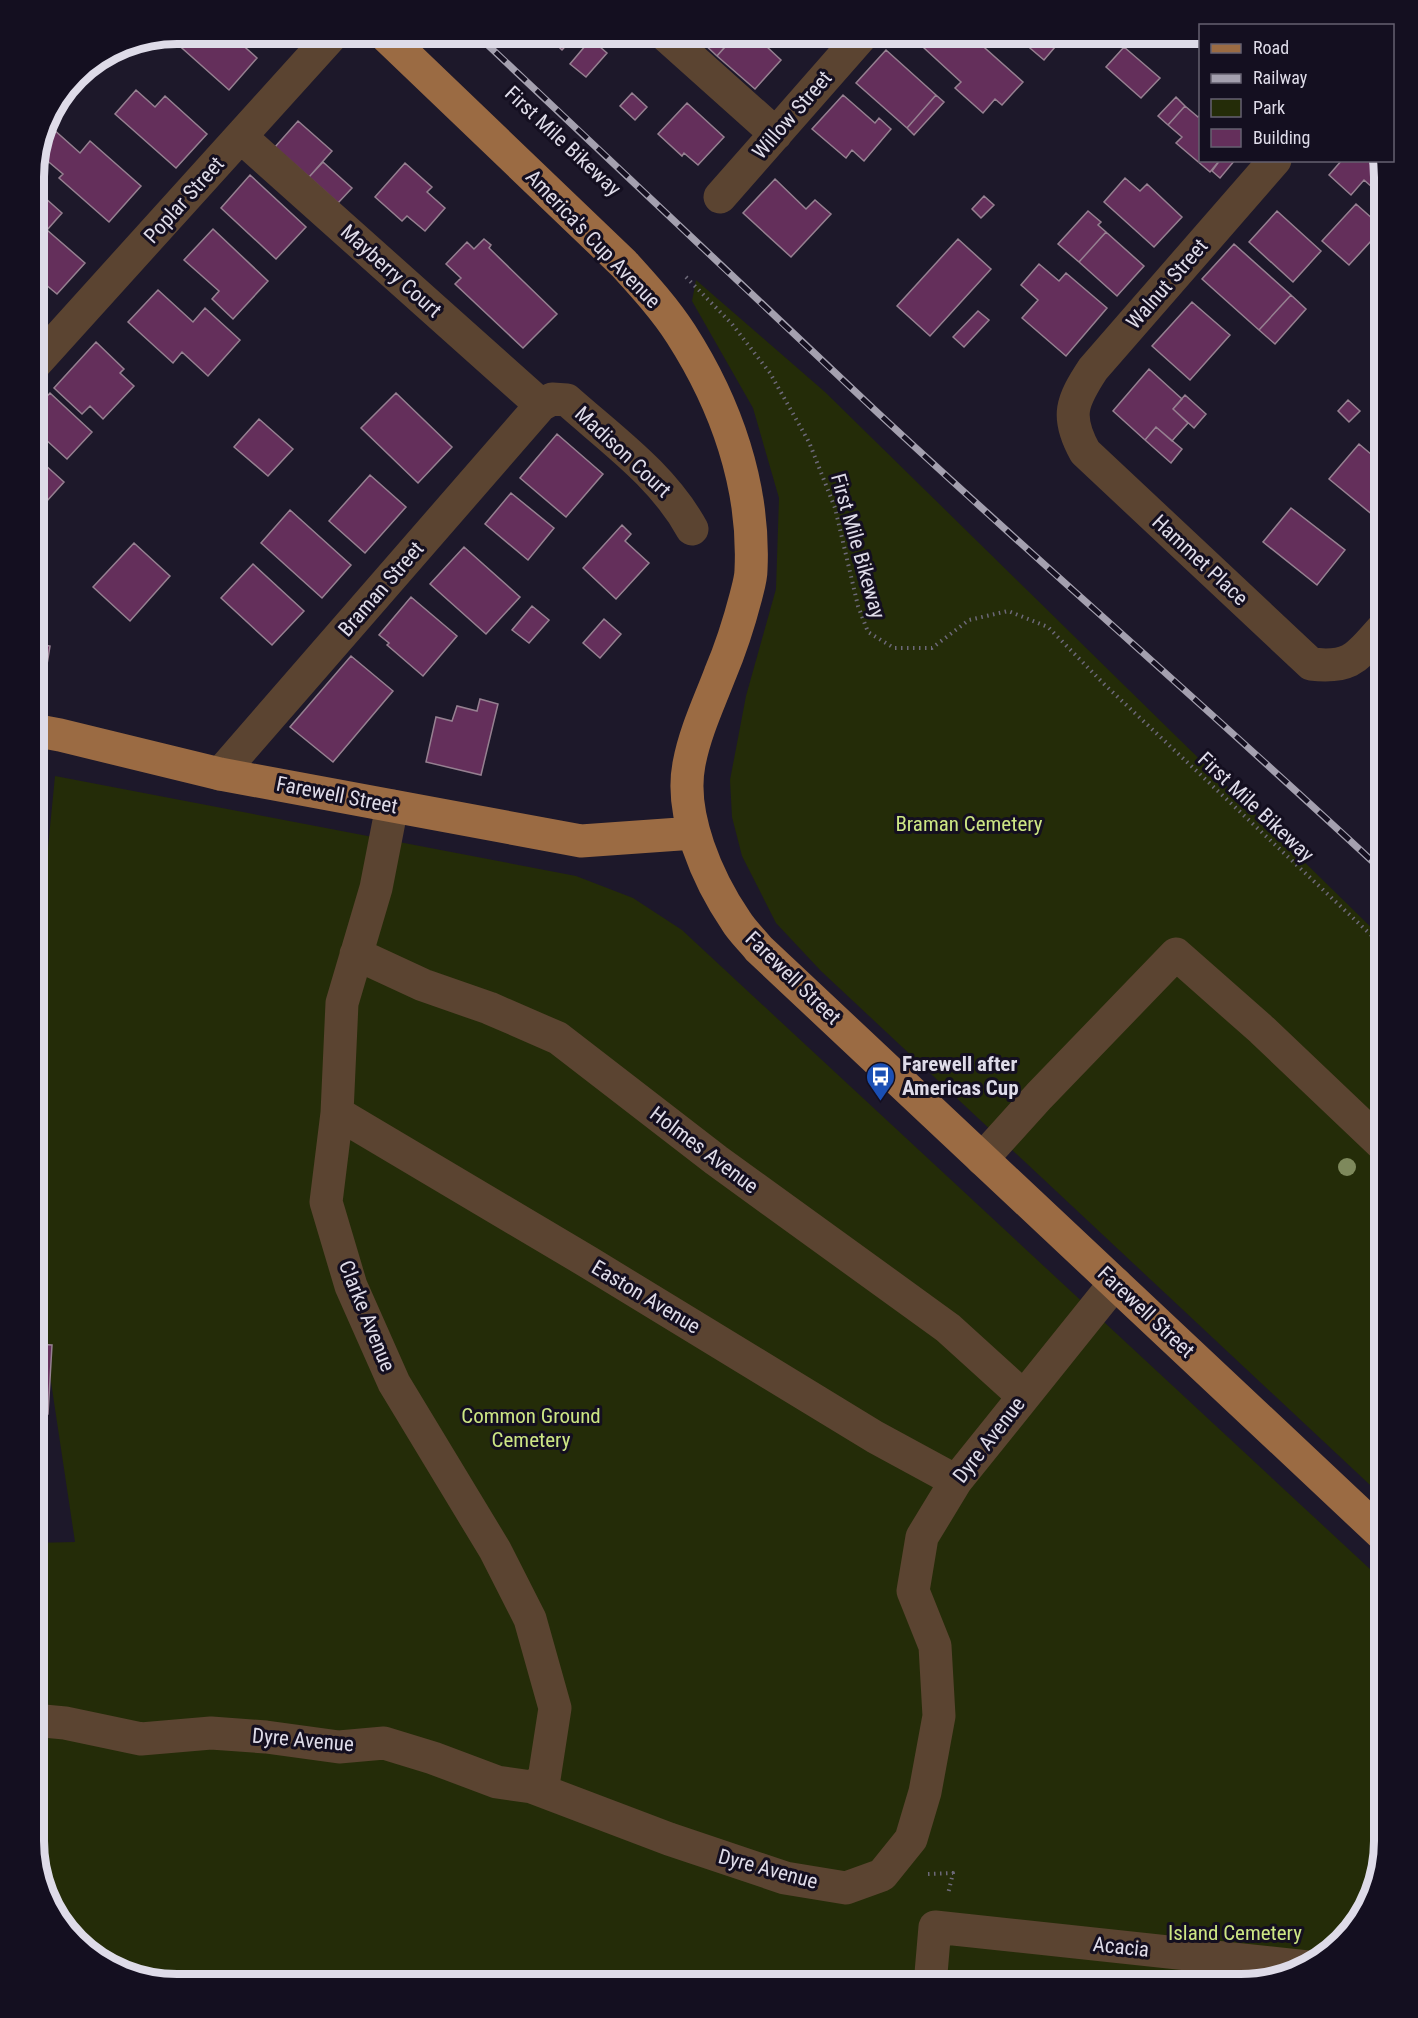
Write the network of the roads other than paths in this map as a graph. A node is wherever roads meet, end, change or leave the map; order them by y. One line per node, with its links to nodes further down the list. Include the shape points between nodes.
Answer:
1 (324, 44): 6 (street, Poplar Street)
2 (394, 44): 17 (main road, America's Cup Avenue, via 624,264 680,332 722,410 750,512 751,572 738,630 697,732 688,766)
3 (675, 44): 5 (street)
4 (854, 44): 5 (street, Willow Street)
5 (776, 134): 8 (street, Willow Street)
6 (241, 137): 9 (street, Poplar Street); 10 (street, Mayberry Court)
7 (1273, 162): 11 (street, Walnut Street, via 1093,369 1077,393)
8 (720, 197)
9 (44, 354)
10 (541, 405): 12 (street, Madison Court, via 552,399 567,400 657,480 680,507); 15 (street, Braman Street)
11 (1072, 414): 13 (street, Hammet Place, via 1074,433 1084,452 1311,664 1331,666 1355,659)
12 (692, 529)
13 (1374, 638)
14 (44, 732): 15 (main road, Farewell Street)
15 (220, 774): 16 (main road, Farewell Street)
16 (392, 806): 17 (main road, Farewell Street, via 580,841); 18 (street, Clarke Avenue, via 376,888)
17 (694, 833): 21 (main road, Farewell Street, via 723,900 759,949)
18 (356, 954): 19 (street, Clarke Avenue, via 342,1003); 23 (street, Holmes Avenue, via 558,1038 716,1160 948,1328)
19 (337, 1113): 24 (street, Easton Avenue, via 875,1437); 27 (street, Clarke Avenue, via 326,1202 351,1286 394,1383 495,1550 530,1619 555,1708 544,1779)
20 (1374, 1137): 21 (street, via 1176,954)
21 (982, 1159): 22 (main road, Farewell Street)
22 (1115, 1283): 23 (street, Dyre Avenue); 25 (main road, Farewell Street)
23 (1023, 1396): 24 (street, Dyre Avenue)
24 (956, 1481): 27 (street, Dyre Avenue, via 922,1537 913,1591 935,1646 939,1716 925,1792 911,1839 882,1875 846,1888 785,1878)
25 (1374, 1527)
26 (44, 1721): 27 (street, Dyre Avenue, via 141,1739 211,1733 339,1747 384,1743 497,1782)
27 (532, 1787)
28 (1281, 1968): 29 (street, Acacia)
29 (1208, 1971): 30 (street, Acacia, via 941,1928)
30 (932, 1974)

